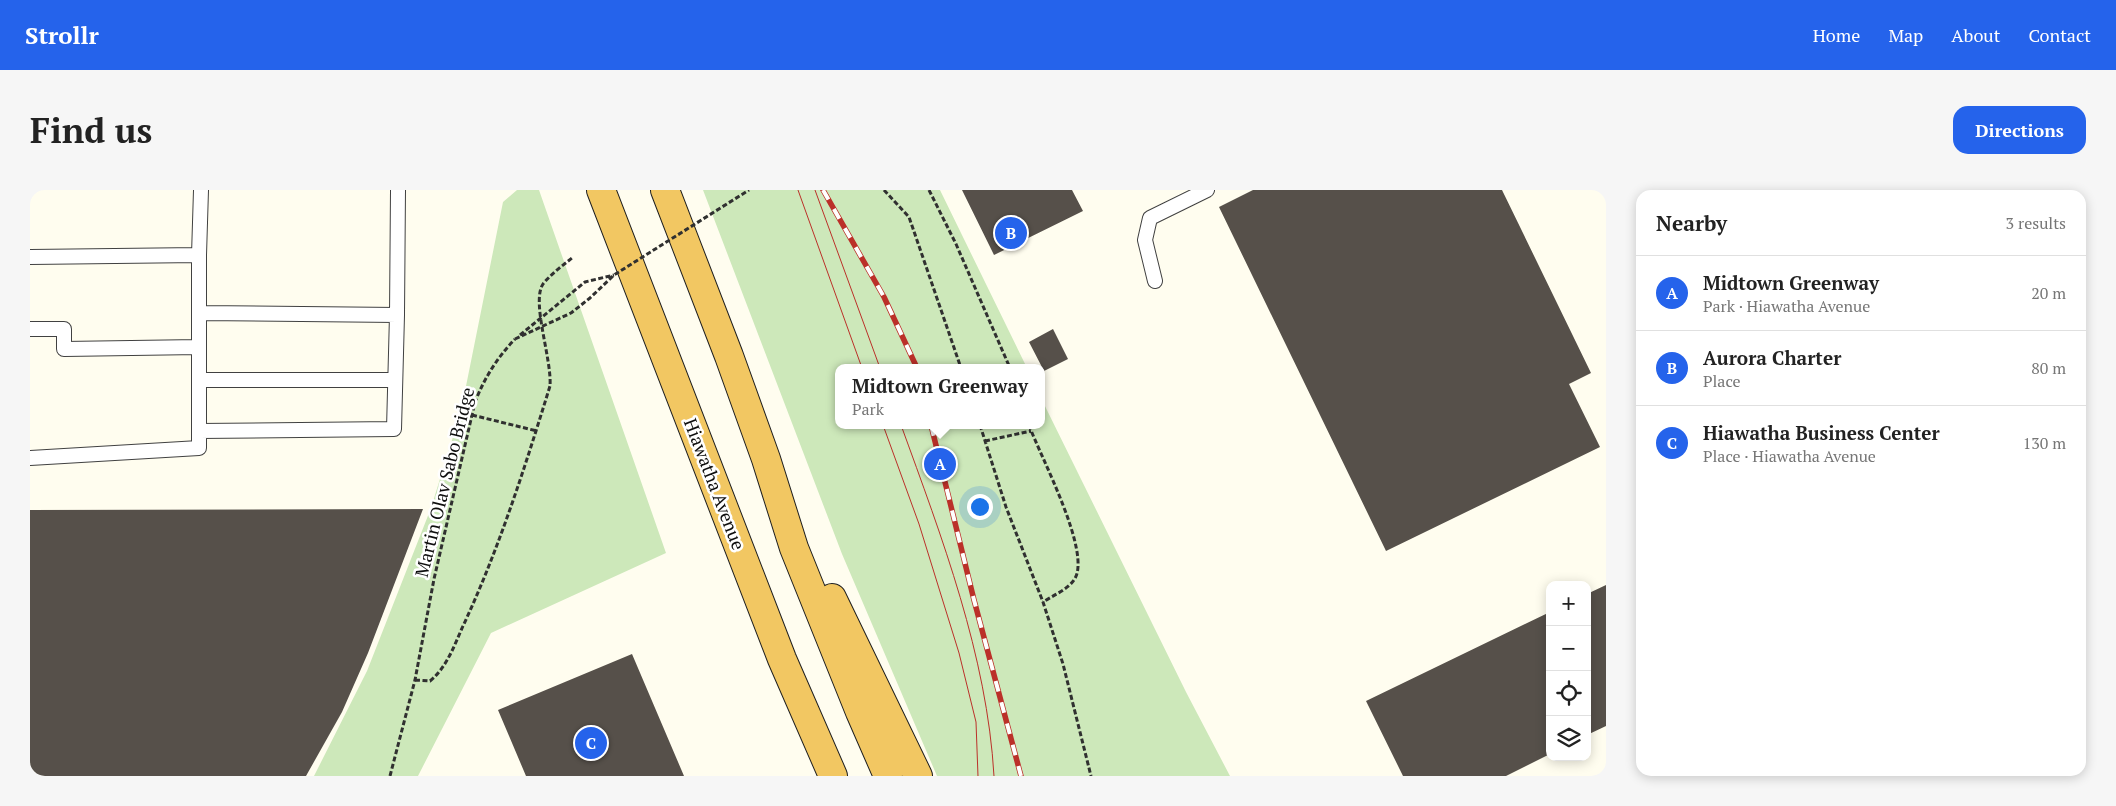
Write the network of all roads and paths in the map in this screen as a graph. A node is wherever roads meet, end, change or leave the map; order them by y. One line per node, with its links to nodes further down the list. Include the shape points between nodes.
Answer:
1 (201, 190): 9 (lane)
2 (398, 190): 15 (lane)
3 (602, 190): 34 (highway, Hiawatha Avenue, via 782,659)
4 (665, 190): 30 (highway)
5 (749, 190): 12 (path, Martin Olav Sabo Bridge, bridge)
6 (884, 190): 19 (path, via 909,217)
7 (928, 190): 20 (path, via 956,244)
8 (1207, 190): 13 (lane, via 1150,218 1145,240)
9 (199, 255): 10 (lane); 14 (lane)
10 (30, 257)
11 (572, 258): 25 (path, via 542,286 538,300 552,371)
12 (614, 275): 17 (path, Martin Olav Sabo Bridge, bridge, via 571,313); 17 (path, bridge, via 585,282)
13 (1155, 281)
14 (199, 313): 15 (lane); 18 (lane)
15 (397, 315): 22 (lane)
16 (30, 330): 18 (lane, via 64,329 64,349)
17 (515, 339): 23 (path, Martin Olav Sabo Bridge, via 498,357 483,381)
18 (199, 347): 21 (lane)
19 (960, 364)
20 (1008, 364)
21 (199, 380): 22 (lane); 26 (lane)
22 (395, 380): 26 (lane, via 394,429)
23 (472, 415): 25 (path); 32 (path, Martin Olav Sabo Bridge, via 434,579)
24 (981, 429): 28 (path)
25 (537, 430): 32 (path, via 507,521 442,672 430,681)
26 (199, 431): 29 (lane, via 199,448)
27 (1031, 431): 28 (path); 31 (path, via 1073,531 1080,556 1074,580)
28 (985, 441): 31 (path, via 1006,508)
29 (30, 458)
30 (766, 459): 35 (highway, via 794,548); 36 (highway)
31 (1043, 602): 37 (path, via 1063,664)
32 (415, 680): 33 (path, Martin Olav Sabo Bridge)
33 (390, 776)
34 (833, 776)
35 (888, 776)
36 (918, 776)
37 (1091, 776)

